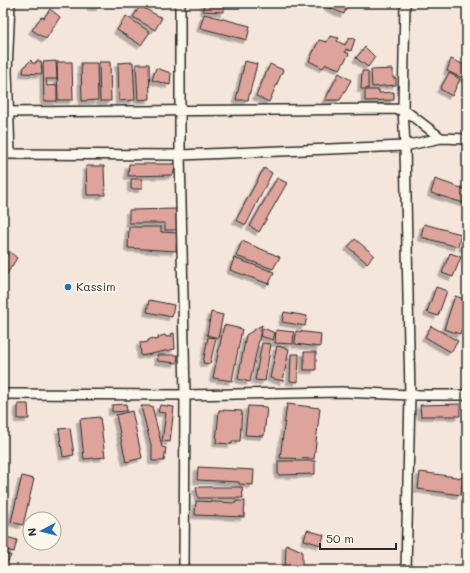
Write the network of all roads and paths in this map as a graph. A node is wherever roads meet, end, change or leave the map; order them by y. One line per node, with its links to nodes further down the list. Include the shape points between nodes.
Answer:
1 (10, 3): 6 (street)
2 (180, 3): 5 (street)
3 (405, 3): 4 (street)
4 (403, 109): 5 (street); 7 (street); 9 (street)
5 (180, 110): 6 (street); 11 (street)
6 (6, 112): 10 (street)
7 (441, 138): 8 (street); 9 (street)
8 (467, 139)
9 (405, 146): 11 (street); 14 (street)
10 (7, 154): 11 (street)
11 (180, 155): 13 (street)
12 (3, 394): 13 (street)
13 (185, 395): 14 (street, via 342,392); 16 (street)
14 (410, 395): 15 (street); 17 (street)
15 (467, 395)
16 (184, 570)
17 (406, 570)

